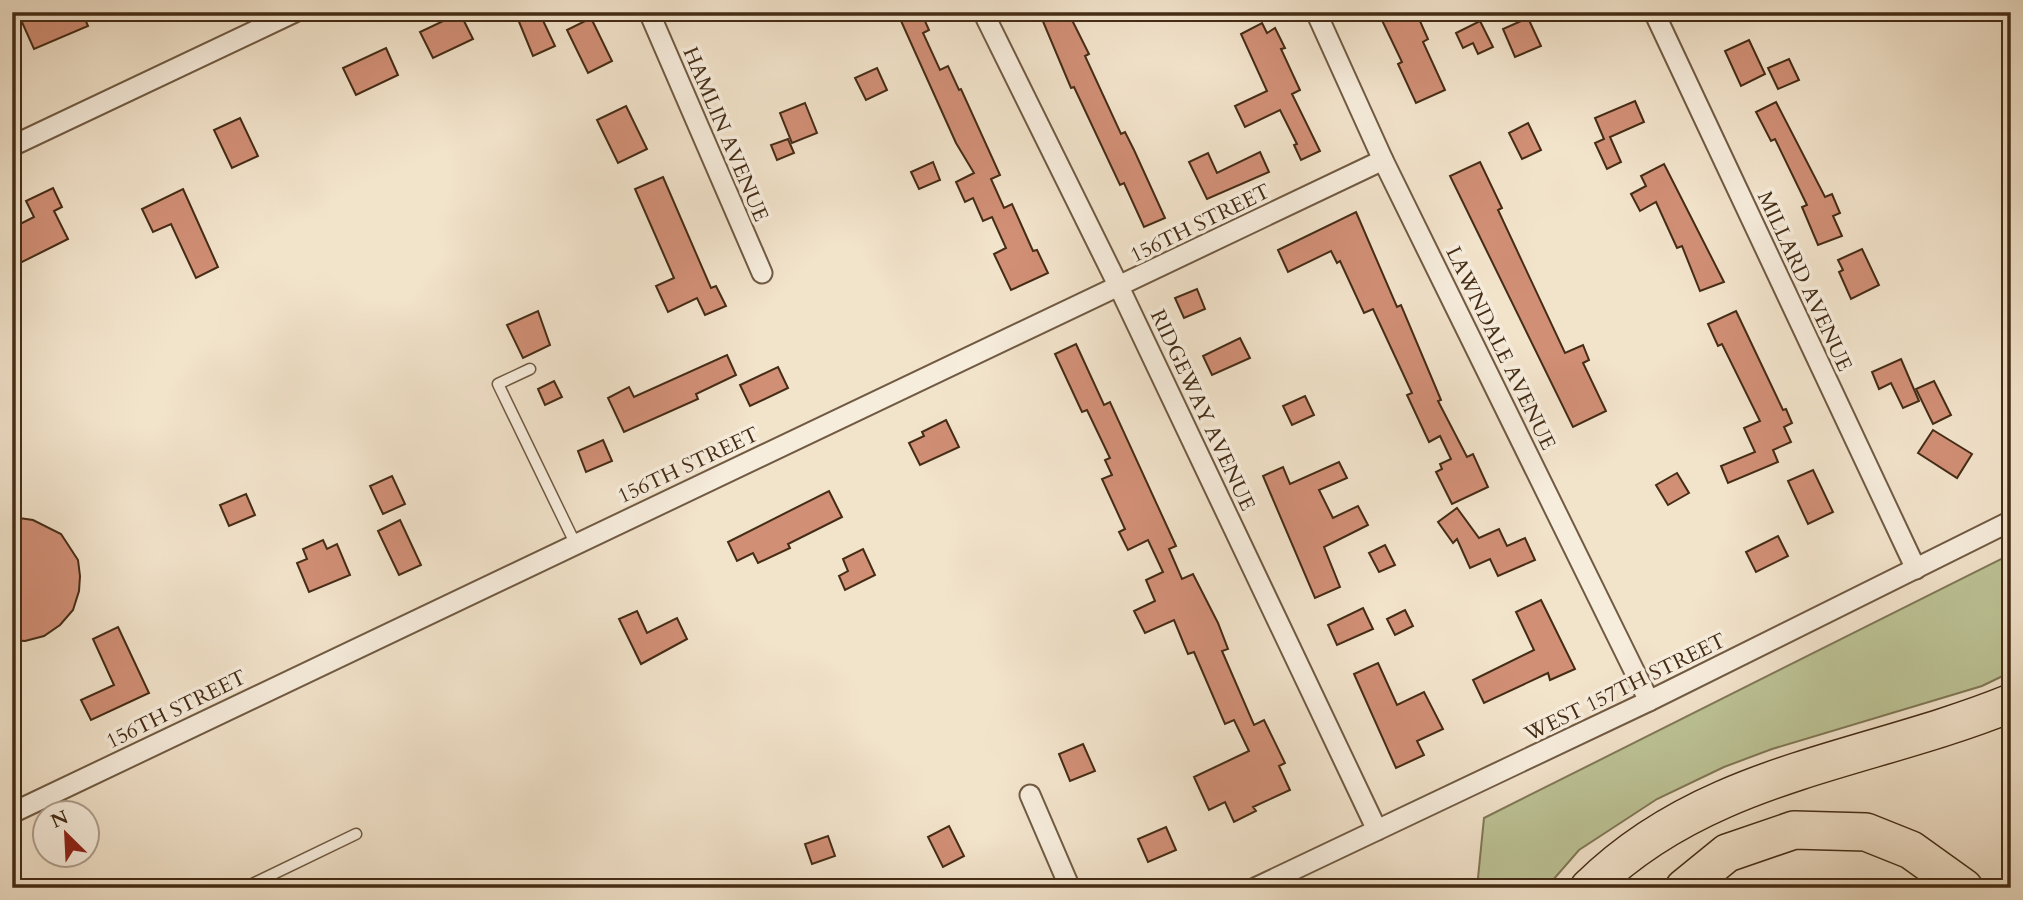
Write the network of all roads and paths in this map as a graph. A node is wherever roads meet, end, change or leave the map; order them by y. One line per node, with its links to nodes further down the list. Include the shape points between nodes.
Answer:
1 (295, 12): 6 (street)
2 (649, 12): 8 (street, HAMLIN AVENUE)
3 (983, 12): 9 (street, RIDGEWAY AVENUE)
4 (1317, 12): 7 (street, LAWNDALE AVENUE)
5 (1654, 12): 13 (street, MILLARD AVENUE)
6 (12, 146)
7 (1383, 160): 9 (street, 156TH STREET); 14 (street, LAWNDALE AVENUE)
8 (762, 273)
9 (1119, 287): 12 (street, 156TH STREET); 18 (street, RIDGEWAY AVENUE)
10 (530, 369): 12 (lane, via 498,384)
11 (2011, 521): 13 (street, WEST 157TH STREET)
12 (575, 543): 17 (street, 156TH STREET)
13 (1916, 569): 14 (street, WEST 157TH STREET)
14 (1649, 701): 18 (street, WEST 157TH STREET)
15 (2011, 703): 23 (highway, via 1758,783 1703,806 1633,849)
16 (1030, 795): 21 (street)
17 (12, 813)
18 (1377, 830): 22 (street, WEST 157TH STREET)
19 (356, 834): 20 (lane)
20 (244, 888)
21 (1070, 888)
22 (1255, 888)
23 (1589, 888)
24 (1684, 888): 25 (highway, via 1727,853 1794,830 1866,832 1911,850)
25 (1964, 888)

